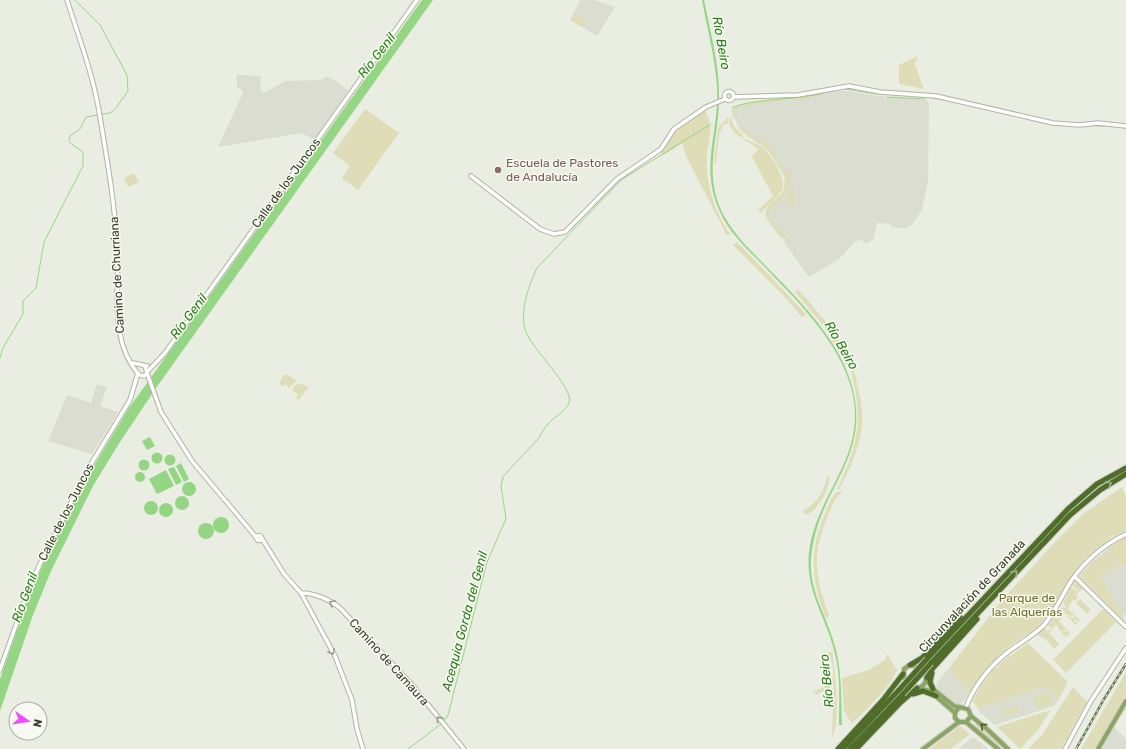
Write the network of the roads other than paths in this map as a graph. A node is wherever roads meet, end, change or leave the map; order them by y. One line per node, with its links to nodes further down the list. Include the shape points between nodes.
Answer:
1 (67, 0): 7 (street, Camino de Churriana, via 100,115 117,248 118,326 122,344)
2 (417, 0): 8 (street, Calle de los Juncos)
3 (734, 97): 4 (street, via 730,101); 4 (street, via 728,92); 5 (street, via 798,95 849,86 880,92 936,96 1053,123)
4 (725, 99): 6 (street, via 678,126 653,156 617,179 570,228 559,234 547,233 540,229)
5 (1126, 126)
6 (471, 176)
7 (131, 362): 9 (street); 12 (street, Camino de Churriana)
8 (154, 365): 10 (street); 11 (street, Calle de los Juncos)
9 (140, 366): 10 (street); 12 (street)
10 (145, 366): 11 (street, Camino de Churriana)
11 (147, 372): 12 (street, Calle de los Juncos); 13 (street, Camino de Churriana)
12 (139, 374): 13 (street, Camino de Churriana); 27 (street, Calle de los Juncos, via 130,400 88,469 40,564)
13 (148, 380): 18 (street, Camino de Churriana, via 164,416 192,461 266,546 284,574)
14 (1126, 468): 20 (highway, Circunvalación de Granada, via 1098,484 1068,509)
15 (1126, 474): 19 (highway, Circunvalación de Granada, one-way to 15, via 1070,515 1100,490)
16 (1126, 534): 17 (street, via 1096,554)
17 (1075, 577): 21 (street); 38 (street, via 1050,617 1036,632 991,667 978,684)
18 (301, 593): 43 (street, Camino de Churriana, one-way to 43, via 335,656 352,700); 44 (street, Camino de Camaura, one-way to 18, via 413,686 337,606 323,598)
19 (985, 606): 24 (highway, Circunvalación de Granada); 25 (highway, via 978,618)
20 (972, 611): 24 (highway, Circunvalación de Granada); 26 (highway, via 965,614)
21 (1126, 627)
22 (1126, 648): 28 (street)
23 (1126, 651): 28 (street)
24 (929, 661): 33 (highway, Circunvalación de Granada, bridge)
25 (939, 662): 30 (highway); 32 (highway, via 930,679)
26 (913, 666): 29 (main road, via 904,669)
27 (0, 670)
28 (1110, 671): 52 (street)
29 (903, 676): 45 (highway)
30 (926, 677): 31 (main road, via 924,684); 32 (main road)
31 (916, 687): 34 (main road, via 930,691); 35 (highway)
32 (933, 689): 37 (main road, via 954,706)
33 (901, 692): 46 (highway, Circunvalación de Granada); 47 (highway, Circunvalación de Granada)
34 (936, 696): 35 (highway, via 919,691); 39 (main road)
35 (902, 701): 48 (highway)
36 (1126, 701): 53 (main road)
37 (960, 707): 38 (main road); 39 (main road)
38 (966, 707): 40 (main road)
39 (955, 713): 41 (main road, via 955,718)
40 (971, 716): 42 (main road); 51 (main road, one-way to 40)
41 (959, 722): 42 (main road); 49 (main road)
42 (966, 722): 50 (main road)
43 (363, 749)
44 (464, 749)
45 (838, 749)
46 (843, 749)
47 (850, 749)
48 (856, 749)
49 (923, 749)
50 (998, 749)
51 (1008, 749)
52 (1065, 749)
53 (1098, 749)

